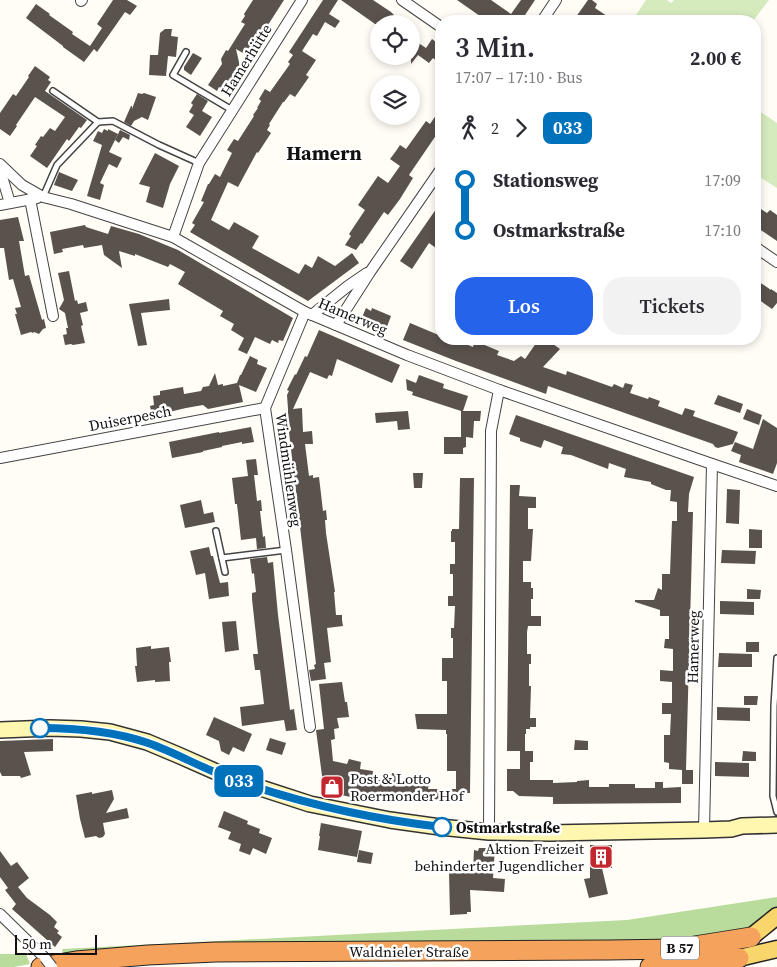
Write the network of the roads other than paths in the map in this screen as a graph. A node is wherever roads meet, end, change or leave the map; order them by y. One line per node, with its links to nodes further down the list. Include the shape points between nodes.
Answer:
1 (302, 0): 8 (street, Hamerhütte)
2 (402, 0): 5 (street)
3 (556, 0): 4 (street)
4 (546, 15)
5 (435, 23)
6 (186, 52): 8 (lane, Hamerhütte, via 174,75)
7 (53, 91): 9 (lane)
8 (232, 110): 10 (street, Hamerhütte)
9 (98, 122): 10 (lane, via 113,121); 14 (lane, via 57,165)
10 (198, 163): 17 (street, Hamerhütte)
11 (0, 164): 14 (street, Hamerweg, via 22,185)
12 (0, 170): 16 (street)
13 (435, 178): 20 (street, Windmühlenweg)
14 (43, 198): 15 (street); 17 (street, Hamerweg)
15 (30, 199): 16 (street); 22 (street)
16 (5, 204)
17 (173, 237): 21 (street, Hamerweg)
18 (761, 250): 19 (street)
19 (777, 262)
20 (370, 272): 21 (street, Windmühlenweg); 23 (street, Windmühlenweg)
21 (309, 314): 23 (street, Hamerweg); 25 (street, Windmühlenweg)
22 (53, 316)
23 (336, 325): 24 (street, Hamerweg)
24 (499, 390): 27 (street, Hamerweg); 40 (street, via 491,431)
25 (265, 408): 26 (street, Duiserpesch); 30 (street, Windmühlenweg)
26 (0, 458)
27 (712, 464): 28 (street, Hamerweg); 39 (street, Hamerweg)
28 (777, 486)
29 (216, 530): 31 (lane)
30 (286, 550): 31 (lane, Windmühlenweg); 34 (street, Windmühlenweg)
31 (222, 558): 32 (lane)
32 (225, 572)
33 (777, 658): 36 (lane, via 773,796)
34 (310, 728)
35 (0, 730): 40 (main road, via 80,728 110,732 147,742 230,778 310,804 390,820)
36 (777, 812)
37 (777, 825): 38 (main road); 41 (main road)
38 (731, 829): 39 (main road); 41 (main road)
39 (704, 830): 40 (main road)
40 (489, 832)
41 (777, 834)
42 (0, 914): 48 (street)
43 (777, 916): 45 (main road)
44 (777, 932): 45 (main road, Waldnieler Straße / B 57)
45 (751, 937): 48 (highway, Waldnieler Straße / B 57, via 676,949 206,953)
46 (777, 949): 47 (main road, B 57)
47 (739, 958): 50 (highway, B 57)
48 (43, 962): 49 (street, bridge)
49 (52, 967)
50 (650, 967)

